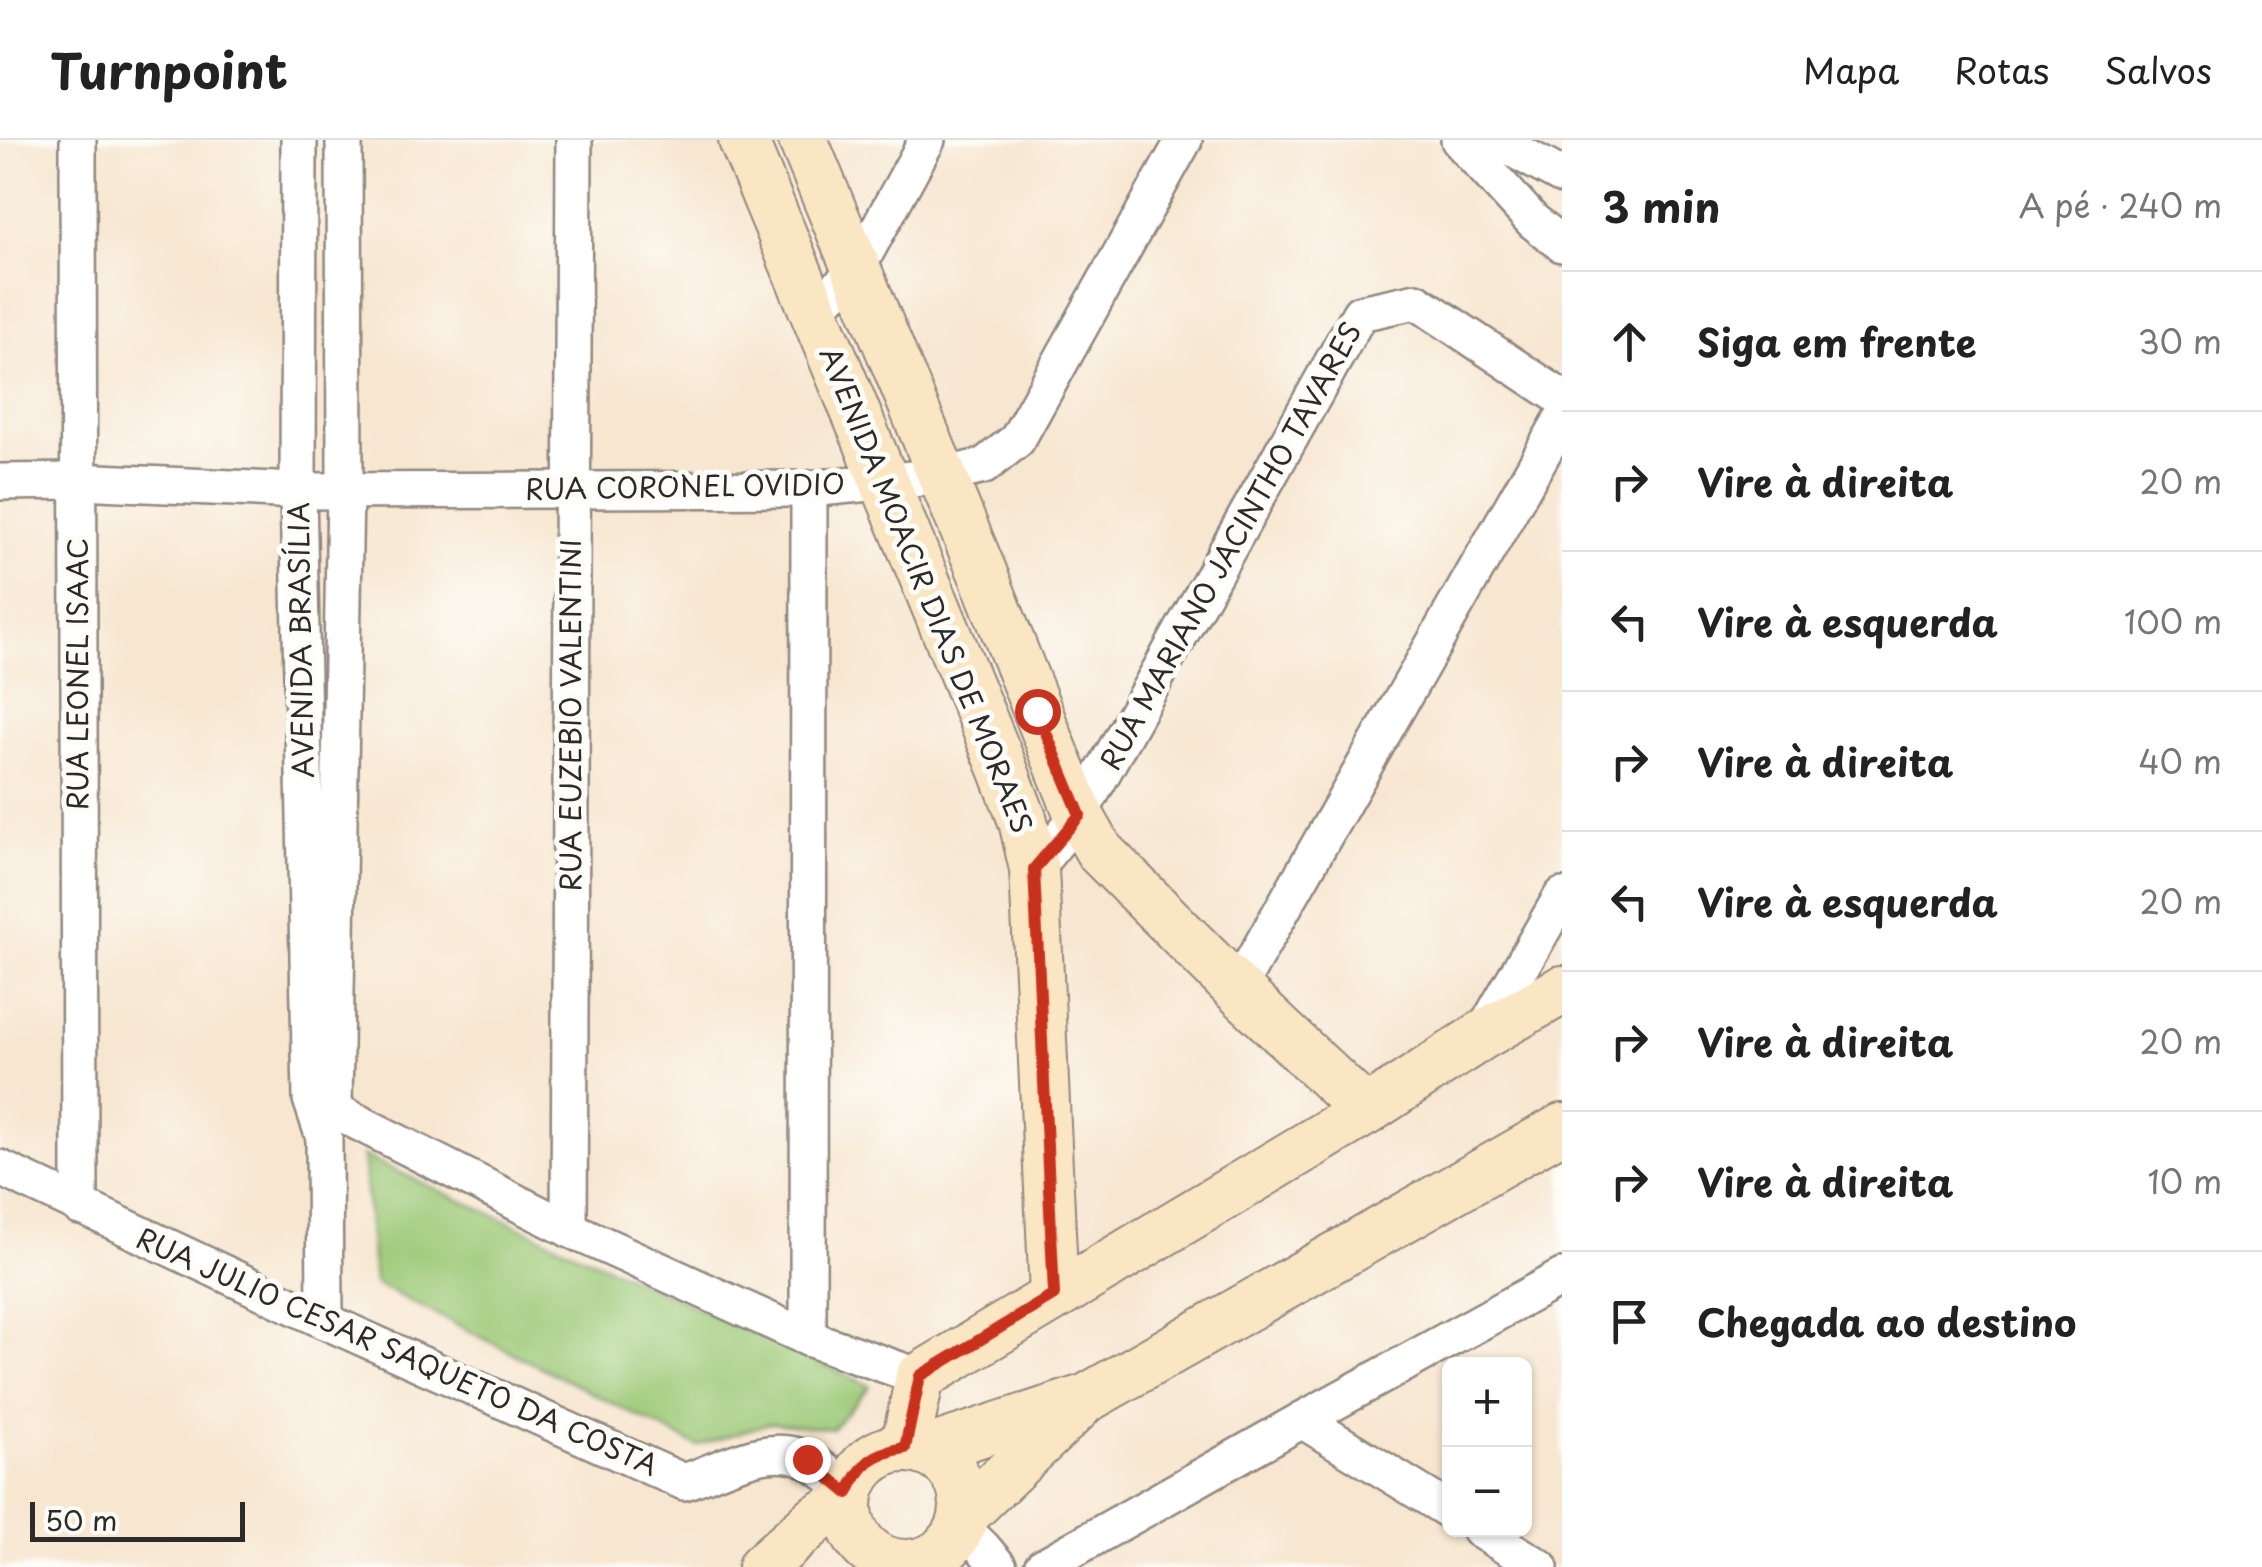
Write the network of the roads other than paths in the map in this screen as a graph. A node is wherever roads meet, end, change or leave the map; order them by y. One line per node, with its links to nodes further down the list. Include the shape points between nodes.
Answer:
1 (78, 140): 19 (street, RUA LEONEL ISAAC)
2 (299, 140): 22 (street, AVENIDA BRASÍLIA)
3 (344, 140): 23 (street, AVENIDA BRASÍLIA)
4 (574, 140): 24 (street, RUA EUZEBIO VALENTINI)
5 (742, 140): 14 (main road, AVENIDA MOACIR DIAS DE MORAES)
6 (803, 140): 13 (main road, AVENIDA MOACIR DIAS DE MORAES)
7 (927, 140): 13 (street)
8 (1184, 140): 17 (street, RUA CORONEL OVIDIO, via 1016,440 984,466)
9 (1459, 140): 12 (street)
10 (1496, 140): 11 (street)
11 (1562, 176)
12 (1562, 244)
13 (856, 270): 14 (street); 17 (main road, AVENIDA MOACIR DIAS DE MORAES)
14 (814, 311): 20 (main road, AVENIDA MOACIR DIAS DE MORAES)
15 (1562, 398): 25 (street, RUA MARIANO JACINTHO TAVARES, via 1416,301 1360,313)
16 (1562, 419): 28 (street)
17 (942, 476): 20 (street, RUA CORONEL OVIDIO); 25 (main road, AVENIDA MOACIR DIAS DE MORAES)
18 (0, 482): 19 (street, RUA CORONEL OVIDIO)
19 (77, 482): 22 (street, RUA CORONEL OVIDIO); 35 (street, RUA LEONEL ISAAC)
20 (884, 482): 21 (street, RUA CORONEL OVIDIO); 26 (main road, AVENIDA MOACIR DIAS DE MORAES, via 1002,766)
21 (810, 489): 24 (street, RUA CORONEL OVIDIO); 40 (street)
22 (298, 490): 23 (street, RUA CORONEL OVIDIO); 32 (street, AVENIDA BRASÍLIA)
23 (345, 490): 24 (street, RUA CORONEL OVIDIO); 32 (street, AVENIDA BRASÍLIA)
24 (571, 490): 36 (street, RUA EUZEBIO VALENTINI)
25 (1080, 815): 26 (street, RUA MARIANO JACINTHO TAVARES); 28 (main road, AVENIDA MOACIR DIAS DE MORAES, via 1100,852)
26 (1034, 869): 38 (main road, AVENIDA MOACIR DIAS DE MORAES)
27 (1562, 896): 30 (street)
28 (1238, 989): 31 (main road, AVENIDA MOACIR DIAS DE MORAES)
29 (1562, 990): 30 (main road)
30 (1481, 1036): 31 (main road)
31 (1366, 1111): 38 (main road)
32 (323, 1116): 36 (street); 39 (street, AVENIDA BRASÍLIA)
33 (1562, 1128): 42 (main road)
34 (0, 1168): 35 (street, RUA JULIO CESAR SAQUETO DA COSTA)
35 (80, 1207): 39 (street, RUA JULIO CESAR SAQUETO DA COSTA)
36 (569, 1229): 40 (street)
37 (1555, 1290): 43 (street)
38 (1054, 1295): 41 (main road)
39 (325, 1321): 45 (street, RUA JULIO CESAR SAQUETO DA COSTA, via 684,1482 786,1452 807,1459)
40 (808, 1338): 41 (street)
41 (920, 1376): 44 (main road)
42 (1086, 1398): 44 (main road); 47 (main road)
43 (1302, 1420): 46 (street); 52 (street)
44 (914, 1449): 45 (main road, via 869,1460); 47 (main road, via 942,1460 956,1476)
45 (848, 1498): 49 (main road, via 854,1534); 50 (main road)
46 (1442, 1506)
47 (962, 1521): 49 (main road, via 935,1558); 51 (street)
48 (1491, 1537): 53 (street)
49 (877, 1564)
50 (762, 1567)
51 (1000, 1567)
52 (1042, 1567)
53 (1540, 1567)

